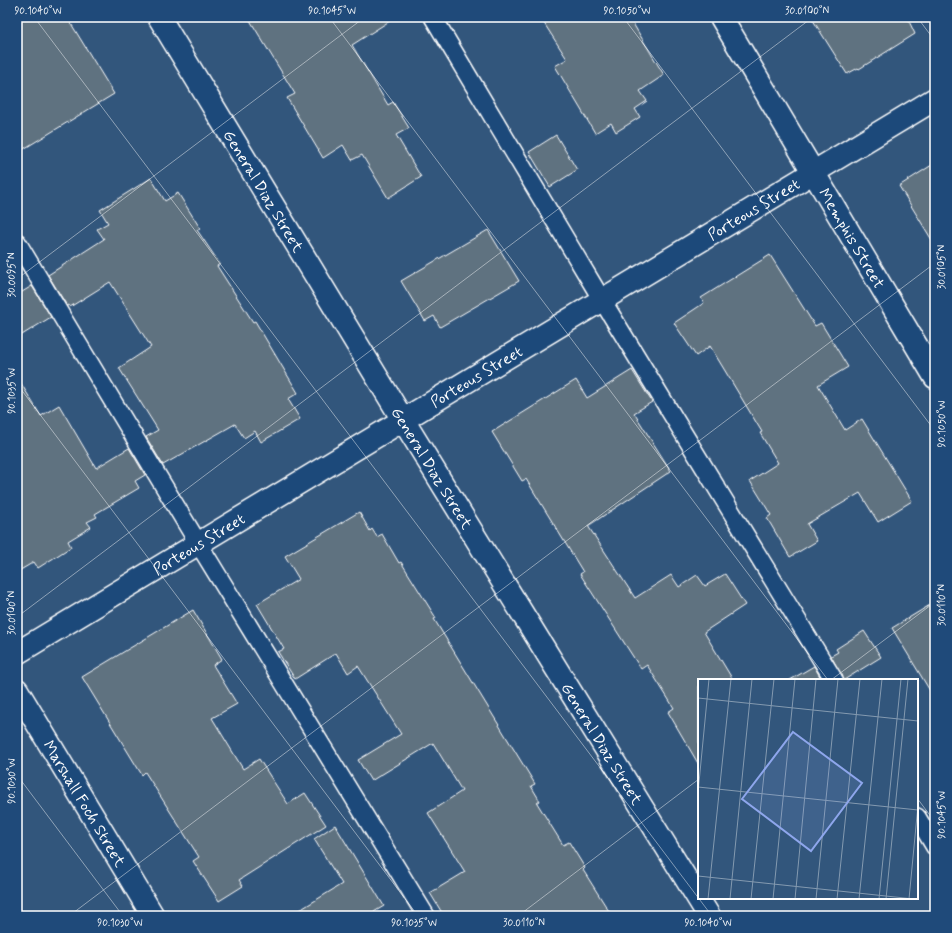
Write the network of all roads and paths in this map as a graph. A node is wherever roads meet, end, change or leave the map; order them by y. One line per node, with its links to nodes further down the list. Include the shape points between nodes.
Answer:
1 (159, 17): 9 (street, General Diaz Street)
2 (433, 17): 7 (lane)
3 (721, 17): 5 (street, Memphis Street)
4 (935, 99): 5 (street, Porteous Street)
5 (814, 172): 7 (street, Porteous Street); 8 (street, Memphis Street)
6 (17, 242): 10 (lane)
7 (602, 300): 9 (street, Porteous Street); 12 (lane)
8 (935, 377)
9 (403, 420): 10 (street, Porteous Street); 18 (street, General Diaz Street)
10 (198, 544): 11 (street, Porteous Street); 17 (lane)
11 (17, 653)
12 (833, 679)
13 (17, 690): 16 (street, Marshall Foch Street)
14 (918, 819): 15 (lane)
15 (935, 847)
16 (154, 916)
17 (426, 916)
18 (708, 916)

